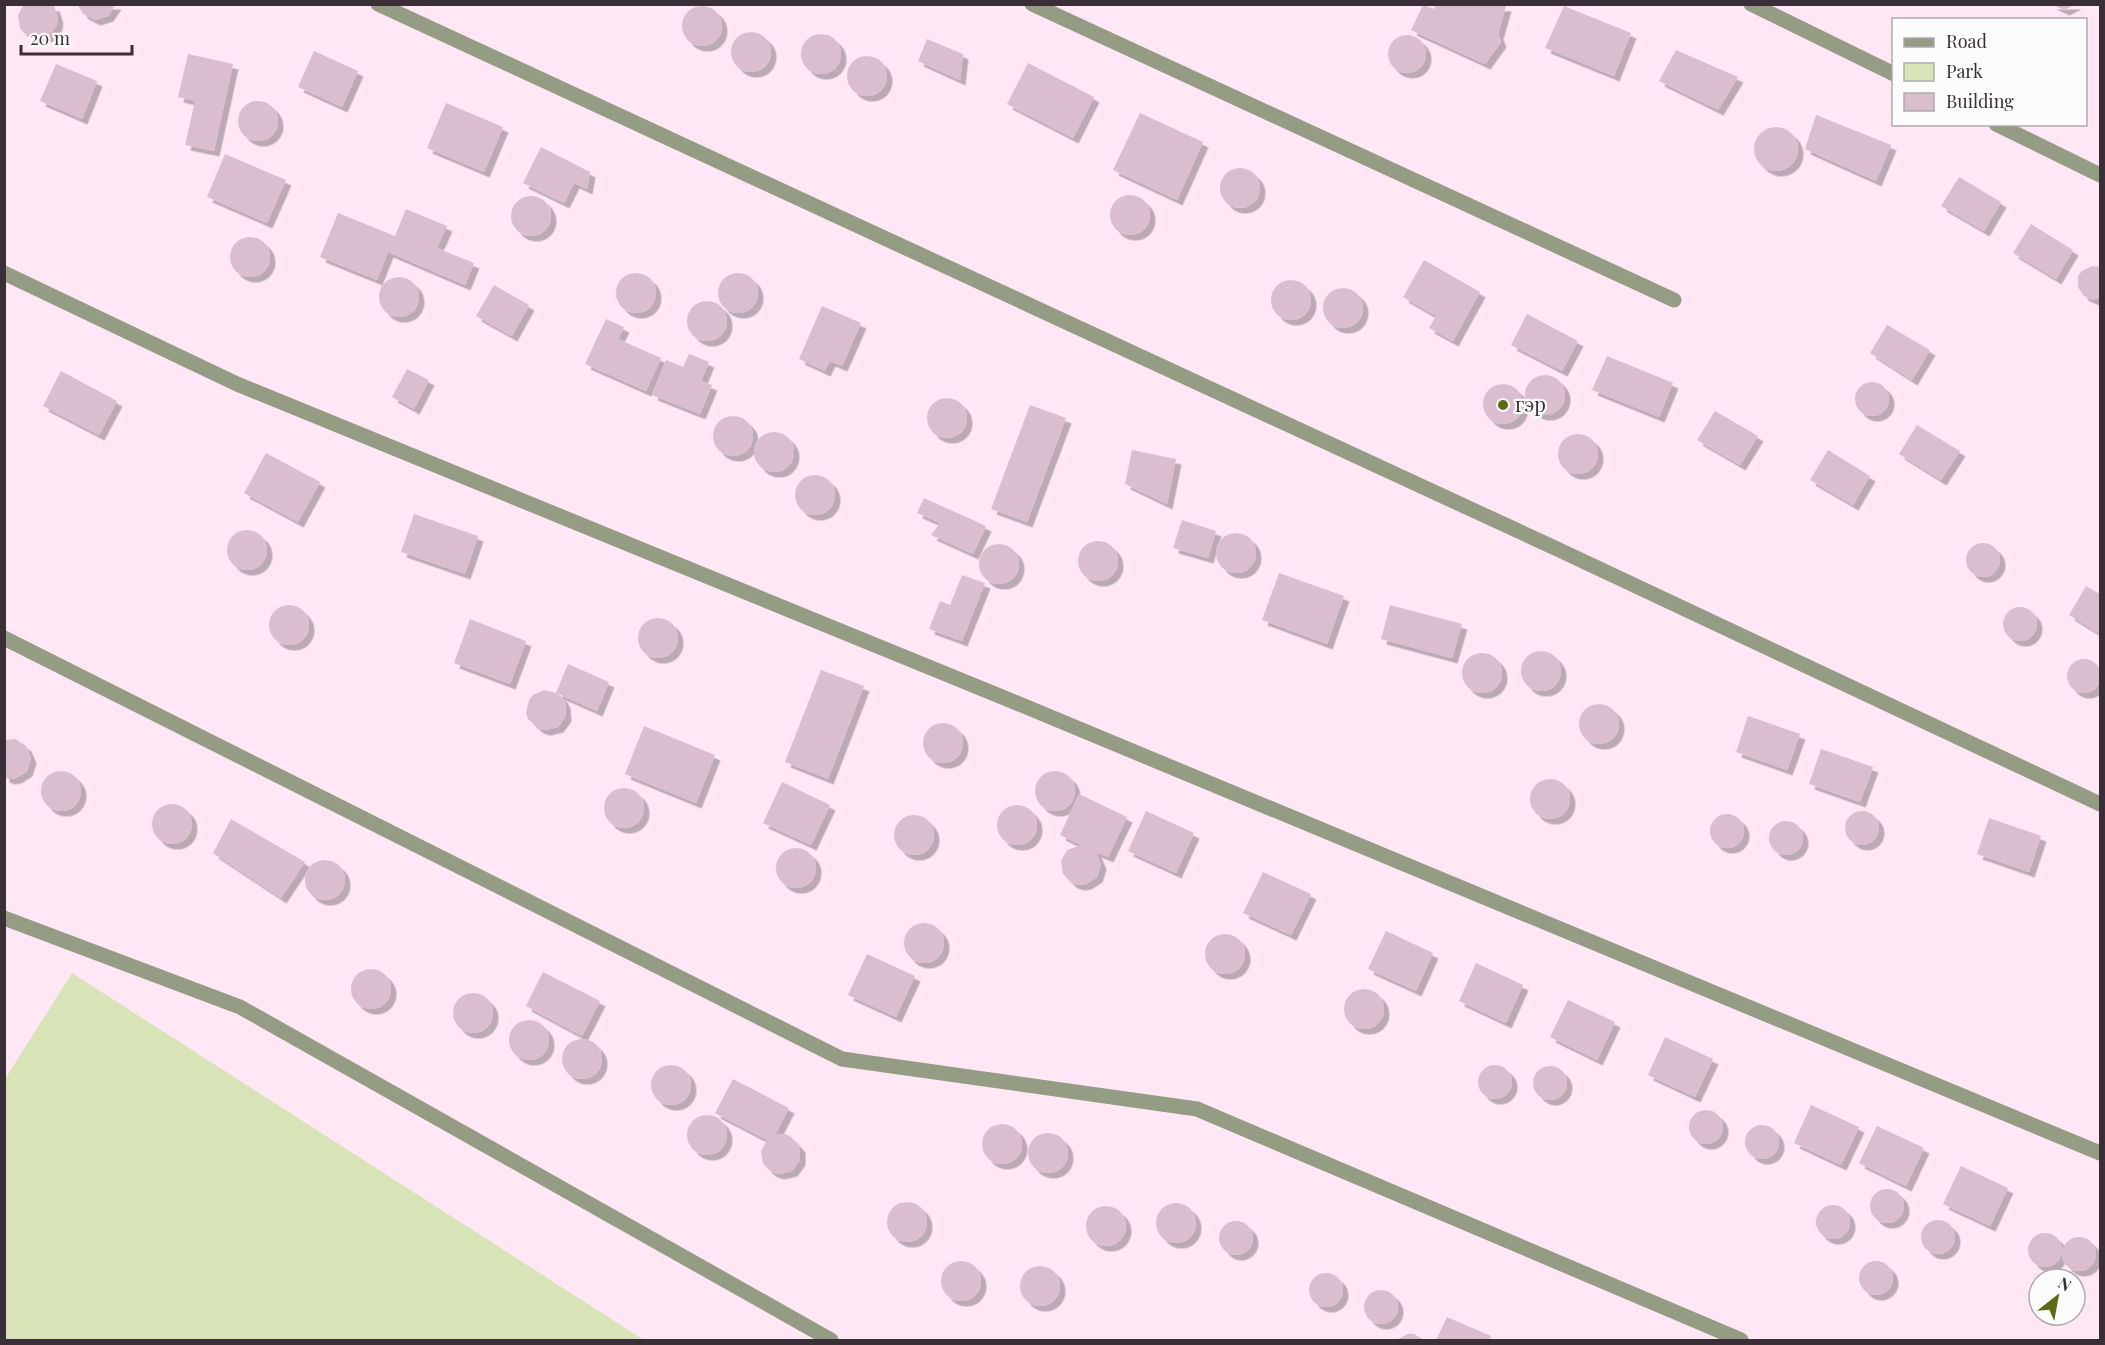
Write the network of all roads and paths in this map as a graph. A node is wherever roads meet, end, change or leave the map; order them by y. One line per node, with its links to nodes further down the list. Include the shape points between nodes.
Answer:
1 (378, 4): 10 (street)
2 (1032, 4): 8 (street)
3 (1751, 4): 4 (street)
4 (1892, 74)
5 (2000, 126): 6 (street)
6 (2100, 176)
7 (4, 273): 12 (street, via 237,384)
8 (1674, 300)
9 (4, 638): 14 (street, via 842,1059 1197,1109)
10 (2100, 804)
11 (4, 918): 13 (street, via 240,1007)
12 (2100, 1153)
13 (831, 1341)
14 (1740, 1341)

